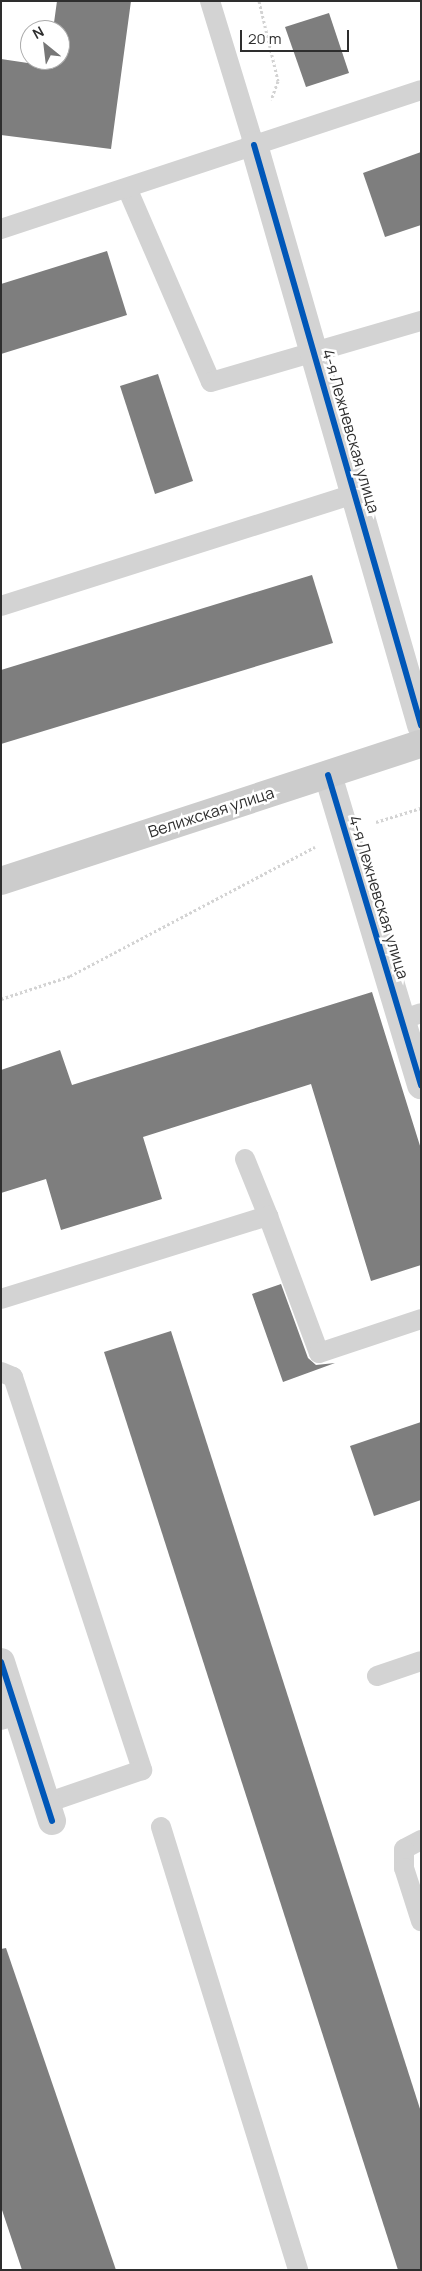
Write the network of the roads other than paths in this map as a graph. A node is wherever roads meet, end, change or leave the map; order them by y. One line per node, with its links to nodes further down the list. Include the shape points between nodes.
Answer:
1 (210, 1): 3 (lane)
2 (421, 90): 3 (lane)
3 (254, 145): 4 (lane); 7 (street, 4-я Лежневская улица)
4 (127, 188): 5 (lane); 7 (lane, via 211,382)
5 (1, 229)
6 (421, 321): 7 (lane)
7 (314, 353): 8 (street, 4-я Лежневская улица)
8 (354, 494): 9 (lane); 10 (street, 4-я Лежневская улица)
9 (1, 606)
10 (421, 725)
11 (421, 744): 12 (main road, Велижская улица)
12 (328, 774): 13 (main road, Велижская улица); 14 (street, 4-я Лежневская улица, via 345,832)
13 (1, 881)
14 (411, 1017): 15 (street, 4-я Лежневская улица)
15 (421, 1086)
16 (245, 1159): 17 (lane)
17 (268, 1216): 18 (lane); 19 (lane, via 319,1353)
18 (1, 1299)
19 (421, 1319)
20 (1, 1372): 25 (lane, via 13,1377 142,1770)
21 (421, 1661): 23 (lane)
22 (1, 1662): 24 (street)
23 (377, 1676)
24 (10, 1718): 25 (street)
25 (49, 1812)
26 (161, 1828): 29 (lane)
27 (421, 1840): 28 (lane, via 404,1849 404,1868)
28 (421, 1921)
29 (298, 2270)

